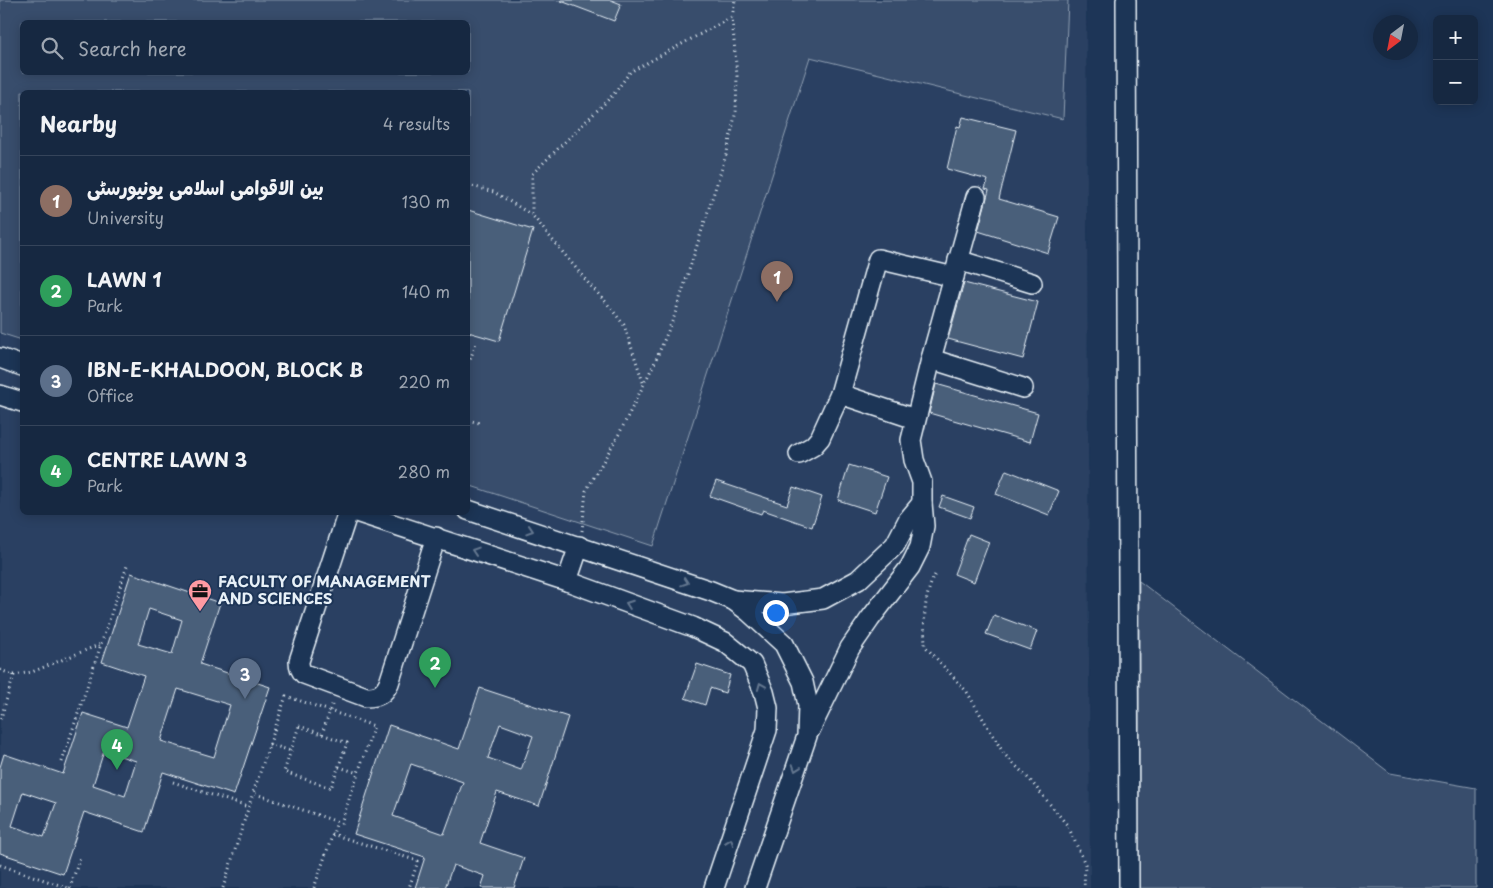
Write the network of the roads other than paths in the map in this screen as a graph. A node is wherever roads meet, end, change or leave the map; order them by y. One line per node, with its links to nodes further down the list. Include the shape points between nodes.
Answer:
1 (1126, 0): 25 (street)
2 (976, 197): 3 (street)
3 (956, 268): 4 (street); 6 (street); 9 (street, via 878,259)
4 (1032, 283)
5 (0, 358): 7 (street)
6 (931, 359): 8 (street); 12 (street)
7 (20, 365)
8 (1023, 388)
9 (840, 394): 12 (street); 13 (street, via 820,438)
10 (0, 395): 11 (street)
11 (20, 401)
12 (915, 418): 14 (street, via 910,440 922,482)
13 (799, 454)
14 (922, 503): 21 (street, via 894,545 858,580 823,599 782,604); 22 (street, via 924,526 920,547 910,567 850,648)
15 (470, 511): 19 (street, one-way to 19)
16 (347, 515): 18 (street, via 299,660 300,670 366,697 375,697 386,690)
17 (366, 515): 18 (street)
18 (436, 537): 20 (street, one-way to 18)
19 (579, 546): 20 (street); 21 (street, one-way to 21)
20 (567, 581): 23 (street, one-way to 20, via 767,730 768,708 752,664 724,642 693,627)
21 (733, 600): 22 (street, via 784,644 803,682 808,705)
22 (807, 736): 24 (street, one-way to 24)
23 (714, 888)
24 (755, 888)
25 (1129, 888)

